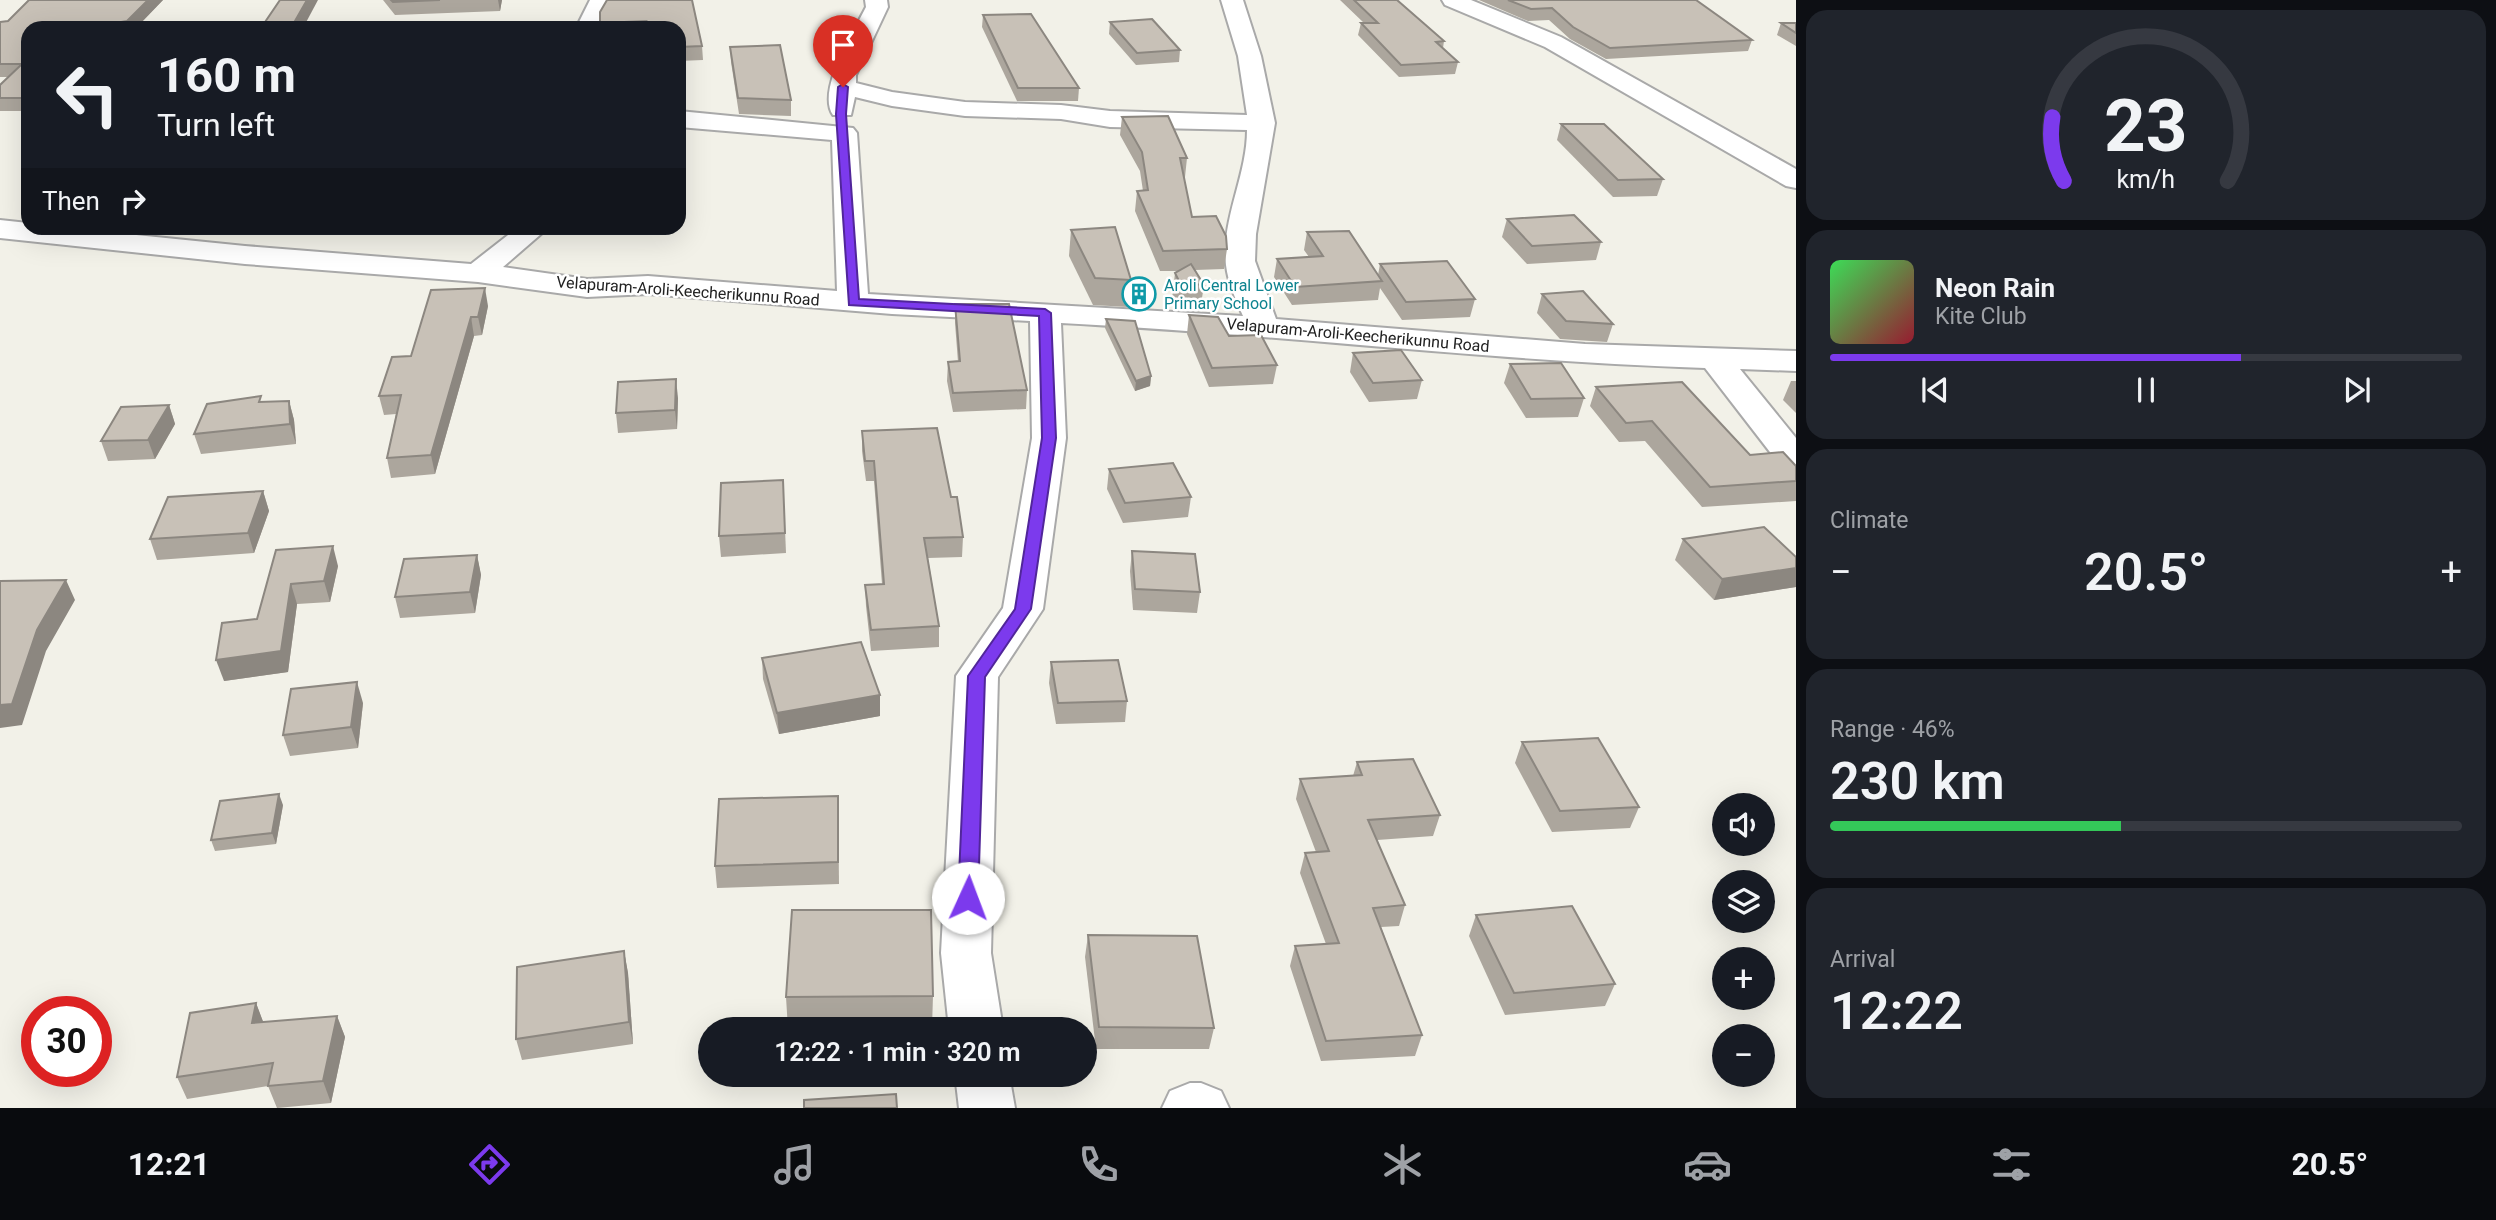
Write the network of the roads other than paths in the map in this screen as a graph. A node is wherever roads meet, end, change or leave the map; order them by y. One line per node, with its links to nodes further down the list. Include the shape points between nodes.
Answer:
1 (601, 0): 5 (street)
2 (877, 0): 6 (street)
3 (1232, 0): 8 (street)
4 (1453, 0): 10 (street, via 1553,42)
5 (590, 21)
6 (843, 87): 8 (street, via 965,109); 9 (street)
7 (686, 121): 9 (street)
8 (1262, 124): 18 (street, via 1244,208 1240,264)
9 (844, 133): 16 (street)
10 (1796, 180)
11 (0, 229): 12 (street, Velapuram-Aroli-Keecherikunnu Road)
12 (21, 231)
13 (57, 235): 15 (street, Velapuram-Aroli-Keecherikunnu Road)
14 (525, 235): 15 (street)
15 (478, 273): 16 (street, Velapuram-Aroli-Keecherikunnu Road, via 587,288 648,285)
16 (853, 302): 17 (street, Velapuram-Aroli-Keecherikunnu Road)
17 (1045, 313): 18 (street, Velapuram-Aroli-Keecherikunnu Road); 22 (street, via 1049,438 1023,609 977,676 966,953)
18 (1263, 327): 19 (street, Velapuram-Aroli-Keecherikunnu Road, via 1585,354)
19 (1714, 358): 20 (street, Velapuram-Aroli-Keecherikunnu Road); 21 (street)
20 (1796, 361)
21 (1796, 461)
22 (974, 1017)
23 (984, 1087): 24 (street)
24 (987, 1108)
25 (1190, 1108): 26 (street)
26 (1201, 1108)

